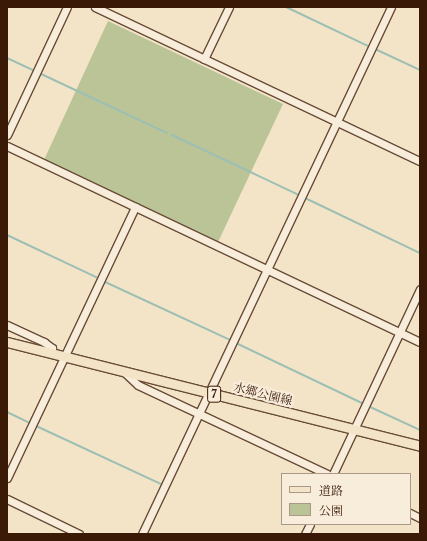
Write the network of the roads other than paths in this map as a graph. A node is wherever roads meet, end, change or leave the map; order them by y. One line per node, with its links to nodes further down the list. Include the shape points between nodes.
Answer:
1 (68, 7): 7 (street)
2 (95, 7): 5 (street)
3 (229, 7): 5 (street)
4 (390, 7): 6 (street)
5 (204, 59): 6 (street)
6 (336, 121): 9 (street); 11 (street)
7 (7, 135)
8 (7, 146): 10 (street)
9 (420, 161)
10 (135, 207): 11 (street); 18 (street)
11 (266, 269): 14 (street); 20 (street)
12 (420, 289): 14 (street)
13 (7, 325): 17 (street, via 44,342 52,348)
14 (399, 332): 16 (street); 22 (street)
15 (7, 342): 17 (main road, 水郷公園線 / 7)
16 (420, 342)
17 (51, 352): 18 (main road, 水郷公園線 / 7)
18 (64, 356): 19 (main road, 水郷公園線 / 7); 26 (street)
19 (124, 372): 20 (main road, 水郷公園線 / 7); 21 (street, via 138,385)
20 (209, 393): 21 (street); 22 (main road, 水郷公園線 / 7)
21 (199, 414): 24 (street); 32 (street)
22 (354, 430): 23 (main road, 水郷公園線 / 7); 25 (street)
23 (420, 446)
24 (324, 473)
25 (333, 473)
26 (7, 478)
27 (7, 500): 31 (street)
28 (411, 514): 29 (street)
29 (420, 518)
30 (310, 525): 33 (street)
31 (79, 534)
32 (142, 534)
33 (305, 534)

